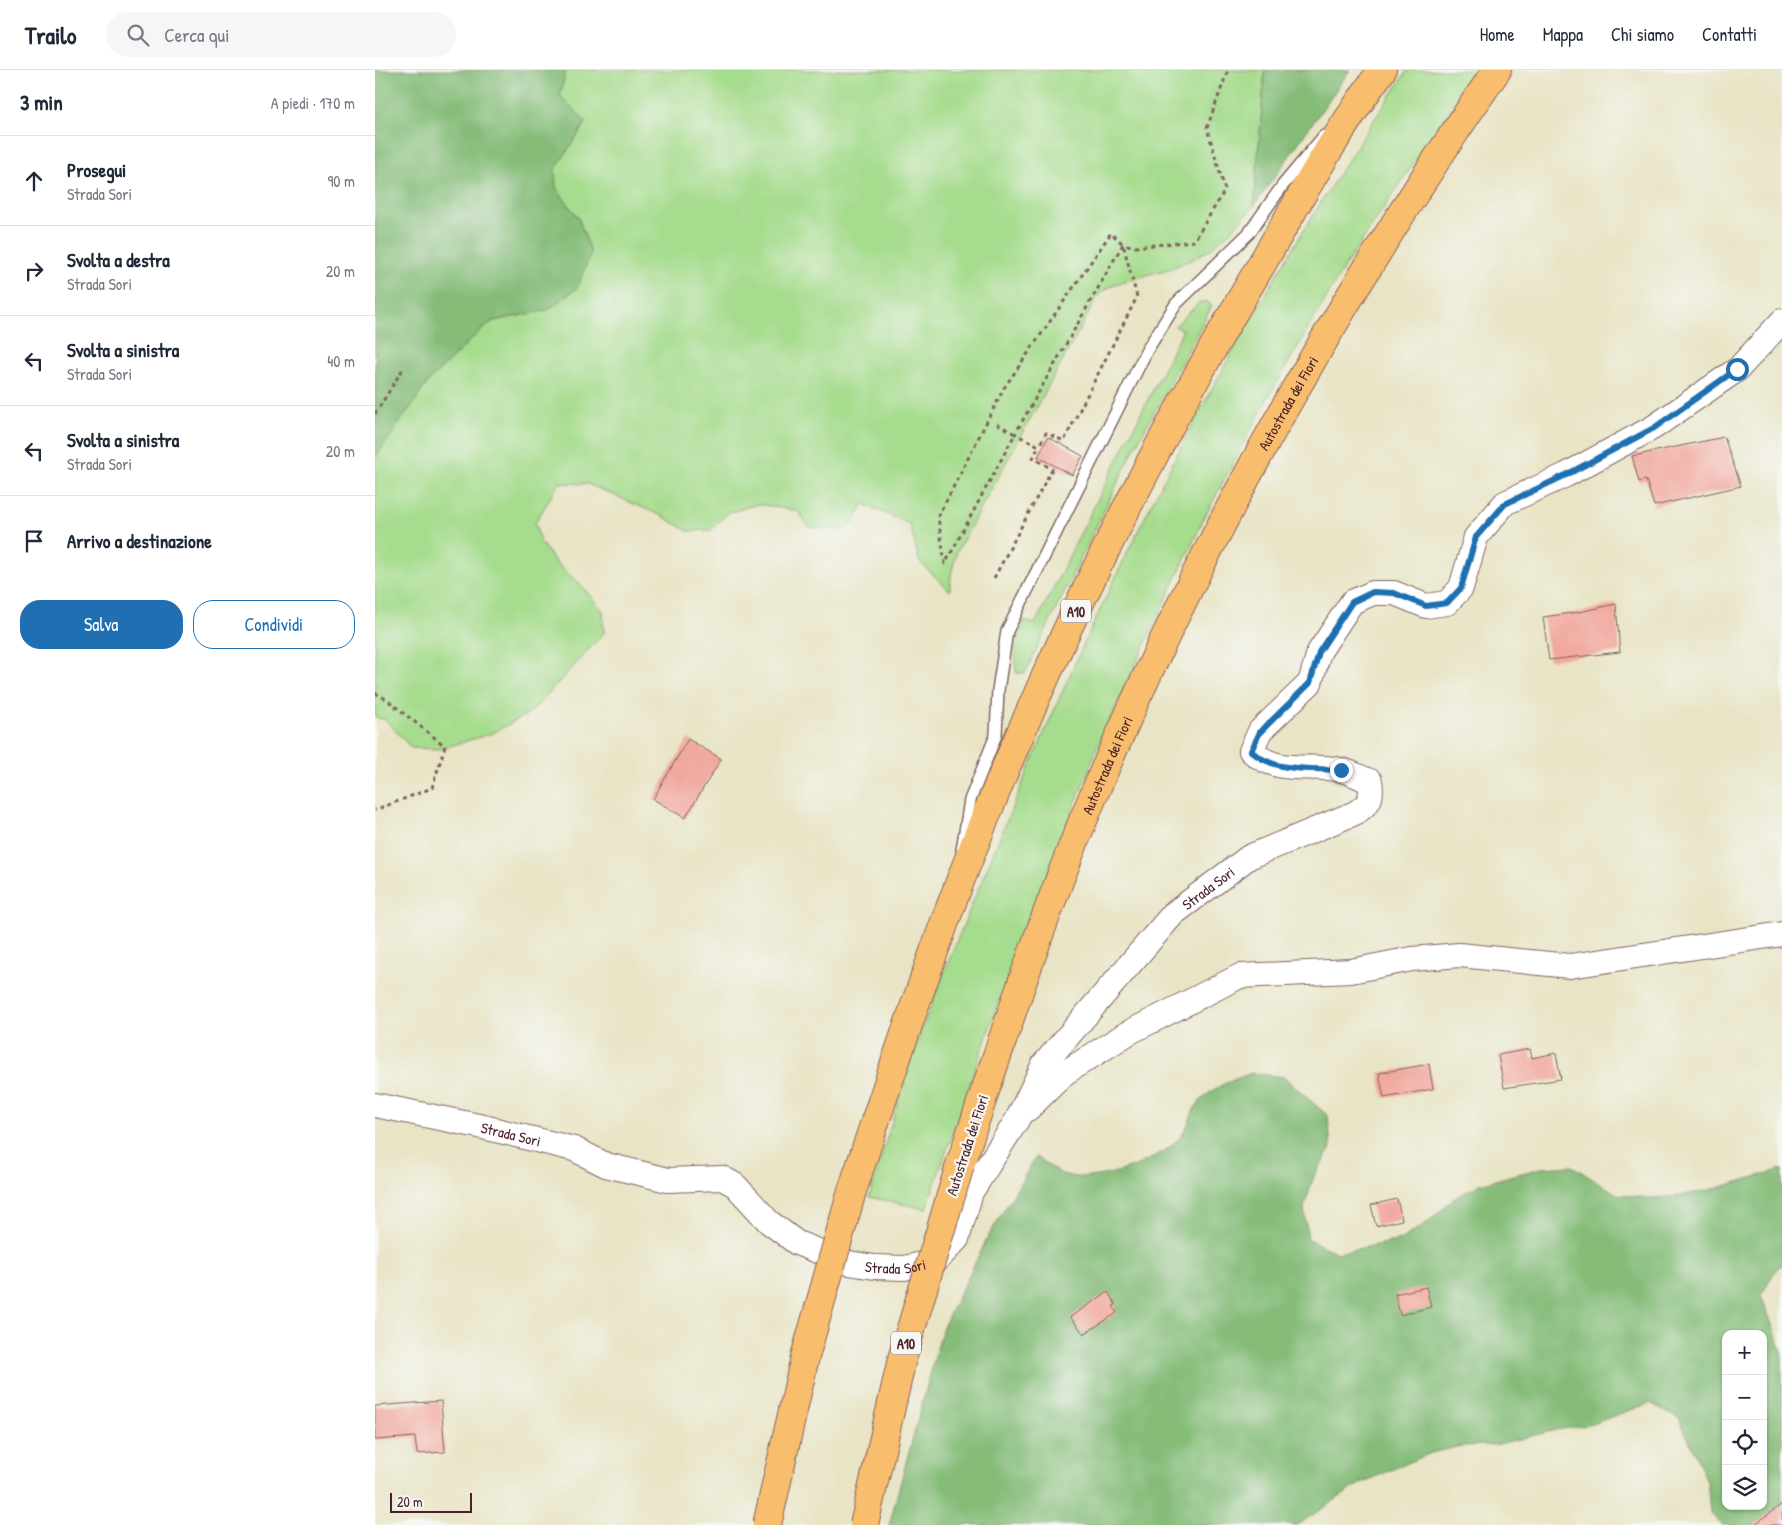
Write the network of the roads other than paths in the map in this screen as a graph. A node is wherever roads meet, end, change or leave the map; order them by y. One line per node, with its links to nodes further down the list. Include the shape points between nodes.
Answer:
1 (1497, 70): 9 (highway, Autostrada dei Fiori / A10, bridge, via 1355,285 1270,432 1153,664 1089,807 1019,992 960,1165 902,1359)
2 (1380, 73): 4 (highway, A10, via 1321,163 1208,354 1135,490 1048,670); 4 (lane, via 1314,147 1249,233 1175,304 1147,350 1007,631 998,690 996,734 970,800 963,831)
3 (1782, 321): 7 (street, Strada Sori, via 1737,369 1654,428 1505,504 1476,537 1461,588 1447,603 1426,606 1394,593 1373,592 1352,602 1319,652 1310,683 1260,732 1251,751 1261,760 1290,769 1341,770 1370,781 1372,794 1368,804 1355,813 1249,857 1173,914 1044,1064)
4 (960, 881): 8 (highway, A10, bridge, via 920,988 852,1191 805,1357)
5 (1782, 934): 7 (street, via 1570,966 1459,956 1412,958 1351,971 1240,976 1128,1033 1066,1072)
6 (375, 1105): 7 (street, Strada Sori, via 574,1149 606,1165 667,1180 722,1178 735,1185 769,1222 797,1243 849,1263 894,1268 935,1261 957,1239 971,1192)
7 (1017, 1120)
8 (767, 1525)
9 (865, 1525)

